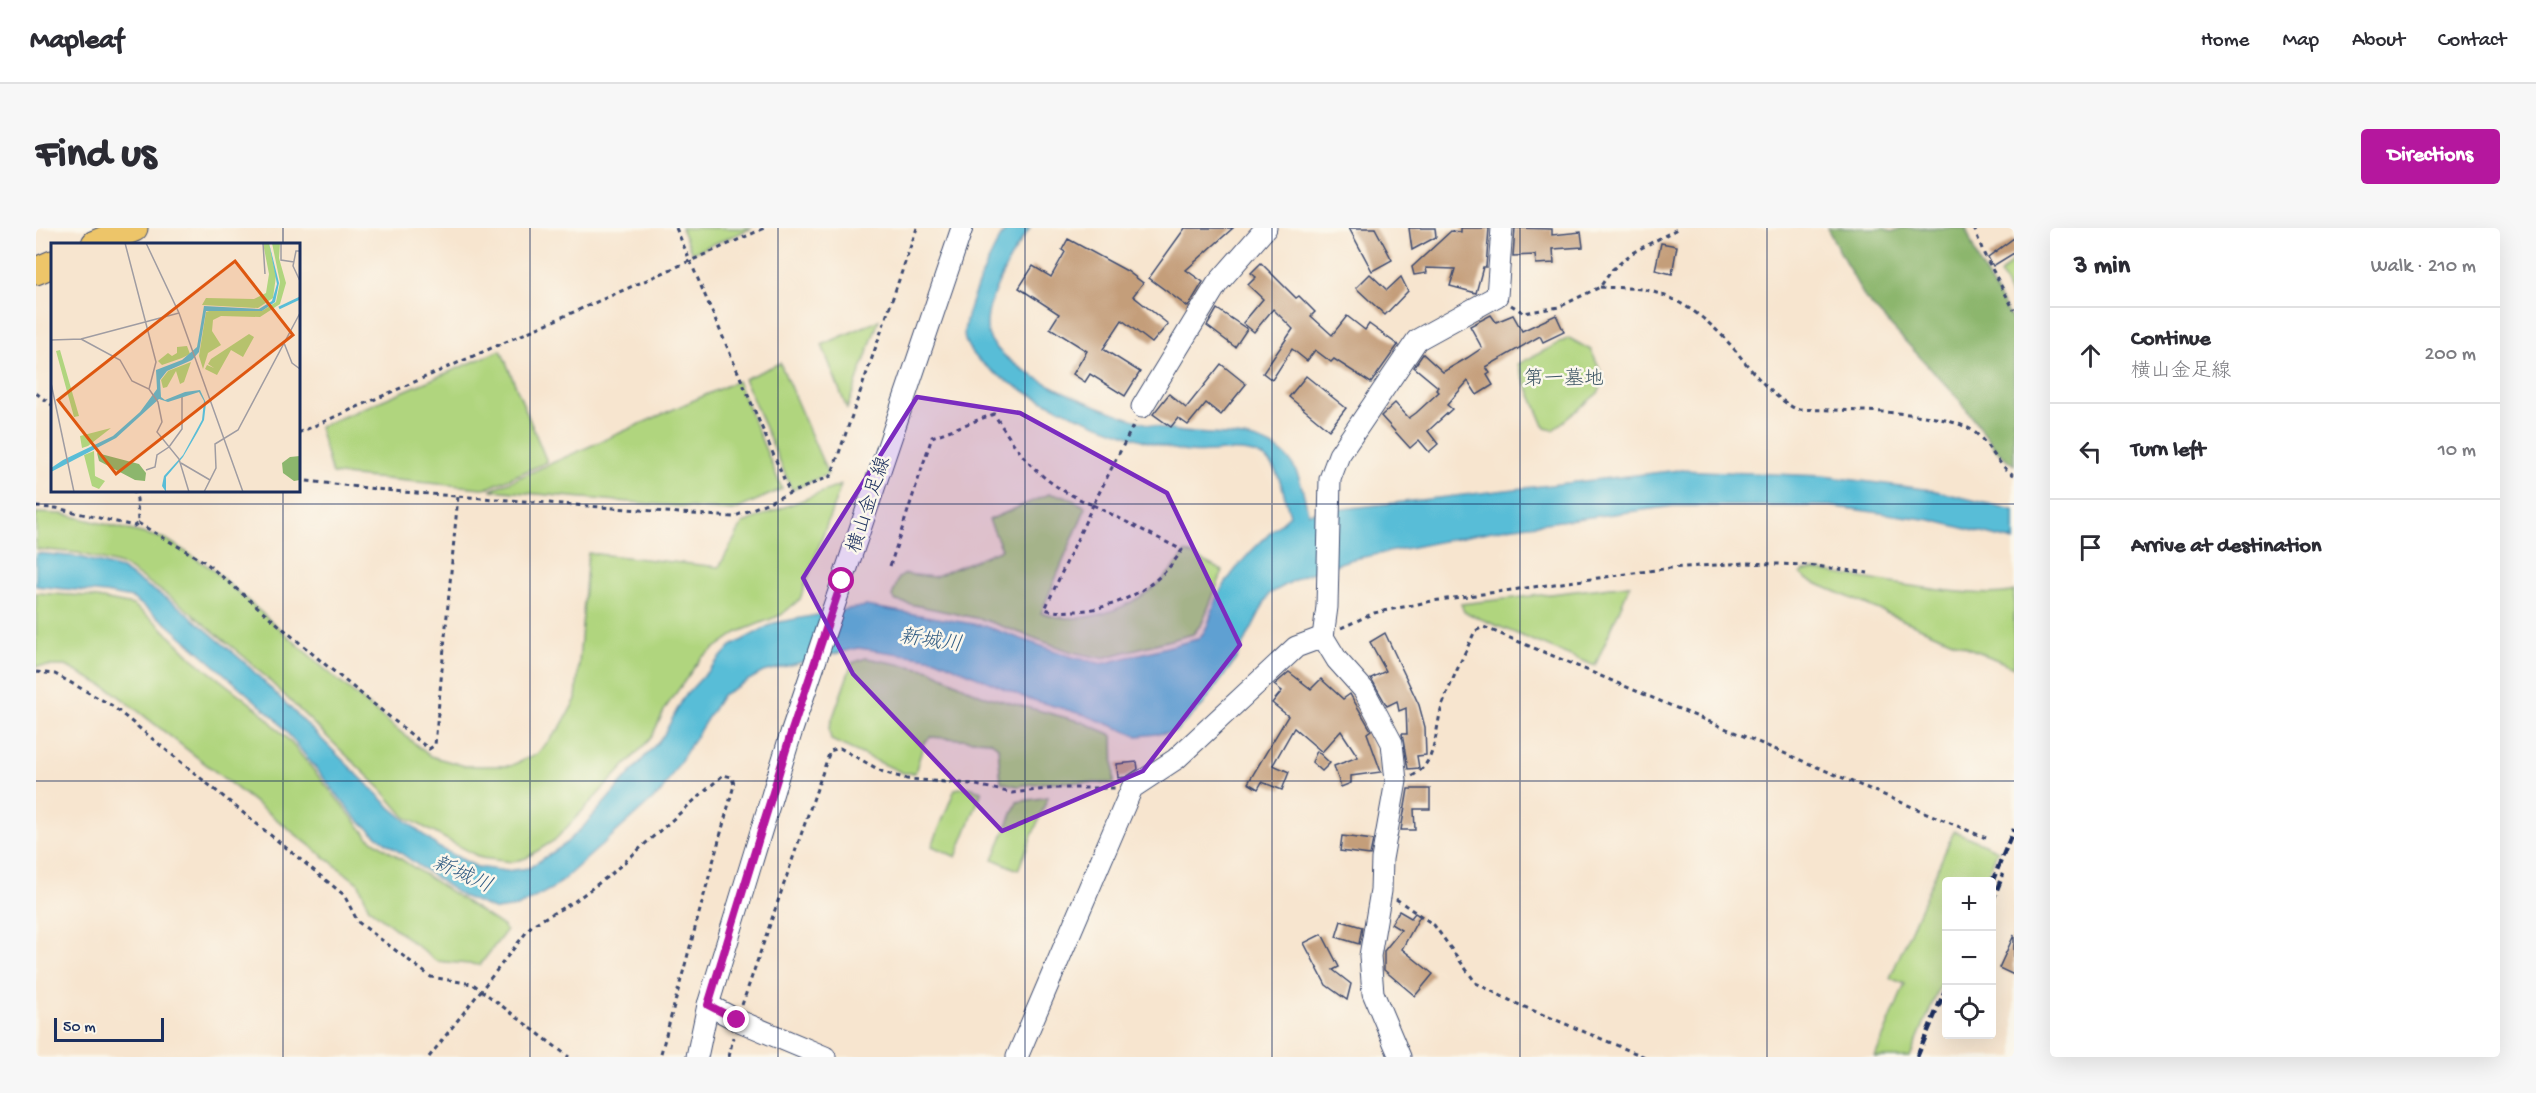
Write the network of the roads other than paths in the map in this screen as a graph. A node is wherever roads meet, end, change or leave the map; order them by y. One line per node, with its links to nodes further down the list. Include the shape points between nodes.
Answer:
1 (134, 228): 5 (main road)
2 (962, 228): 10 (street, 横山金足線, via 792,730)
3 (1266, 228): 8 (street, via 1217,284)
4 (1502, 228): 9 (street, via 1497,296 1417,340 1339,455 1330,479)
5 (97, 243)
6 (51, 264): 7 (main road)
7 (36, 271)
8 (1142, 407)
9 (1323, 637): 13 (street, via 1296,647 1176,759 1132,788); 14 (street, via 1336,660 1364,690 1392,742 1396,781 1371,956 1373,993)
10 (708, 1005): 11 (street, 横山金足線); 12 (street)
11 (696, 1057)
12 (825, 1057)
13 (1017, 1057)
14 (1400, 1057)

